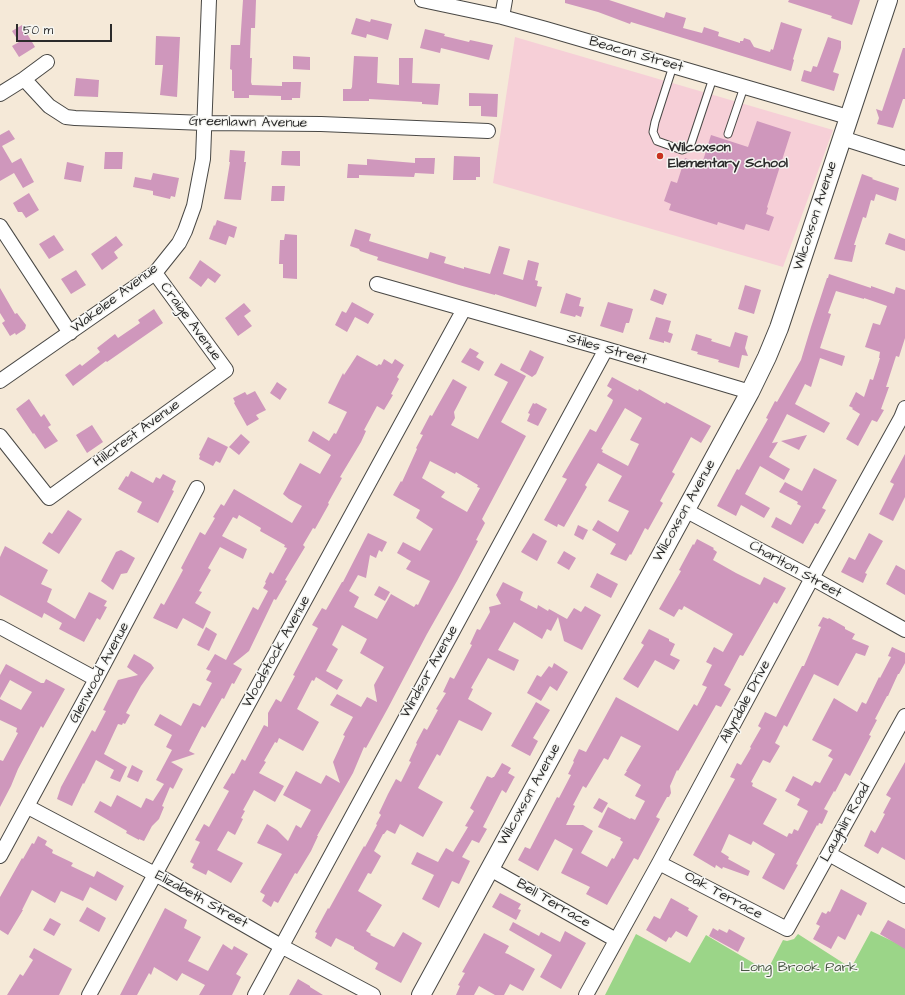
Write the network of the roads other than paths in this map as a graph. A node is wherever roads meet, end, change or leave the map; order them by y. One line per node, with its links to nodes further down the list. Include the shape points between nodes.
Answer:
1 (209, 0): 13 (street, Wakelee Avenue)
2 (422, 0): 5 (street, Beacon Street)
3 (505, 0): 5 (street)
4 (888, 0): 12 (street, Wilcoxson Avenue)
5 (502, 17): 7 (street, Beacon Street)
6 (47, 62): 9 (street)
7 (673, 66): 8 (street, Beacon Street); 8 (lane, via 653,132 657,141 682,150 690,147)
8 (713, 78): 10 (street, Beacon Street)
9 (24, 79): 11 (street); 13 (street, Greenlawn Avenue, via 49,106 66,116)
10 (744, 87): 12 (street, Beacon Street); 15 (lane)
11 (0, 94)
12 (848, 117): 16 (street, Wilcoxson Avenue)
13 (205, 123): 14 (street, Greenlawn Avenue, via 321,124); 19 (street, Wakelee Avenue, via 201,174 190,219 179,243)
14 (488, 131)
15 (728, 134)
16 (842, 138): 17 (street); 26 (street, Wilcoxson Avenue, via 779,328)
17 (905, 158)
18 (0, 226): 22 (street)
19 (155, 273): 22 (street, Wakelee Avenue); 24 (street, Craige Avenue)
20 (377, 284): 21 (street, Stiles Street)
21 (464, 309): 23 (street, Stiles Street); 41 (street, Woodstock Avenue)
22 (70, 333): 25 (street, Wakelee Avenue)
23 (606, 349): 26 (street, Stiles Street); 45 (street, Windsor Avenue)
24 (226, 370): 28 (street, Hillcrest Avenue, via 49,498)
25 (0, 381)
26 (750, 392): 30 (street, Wilcoxson Avenue)
27 (905, 408): 31 (street, Allyndale Drive)
28 (0, 436)
29 (197, 488): 34 (street, Glenwood Avenue)
30 (685, 510): 31 (street, Charlton Street); 40 (street, Wilcoxson Avenue)
31 (812, 578): 33 (street, Charlton Street); 39 (street, Allyndale Drive)
32 (0, 627): 34 (street)
33 (905, 630)
34 (96, 679): 36 (street, Glenwood Avenue)
35 (905, 716): 37 (street, Laughlin Road)
36 (28, 807): 38 (street, Glenwood Avenue); 41 (street, Elizabeth Street)
37 (829, 854): 42 (street); 43 (street, Laughlin Road)
38 (0, 856)
39 (659, 862): 43 (street, Oak Terrace); 44 (street, Allyndale Drive)
40 (490, 869): 44 (street, Bell Terrace); 49 (street, Wilcoxson Avenue)
41 (155, 874): 45 (street, Elizabeth Street); 46 (street, Woodstock Avenue)
42 (905, 896)
43 (787, 929)
44 (616, 940): 50 (street, Allyndale Drive)
45 (282, 946): 47 (street, Windsor Avenue); 48 (street, Elizabeth Street)
46 (89, 995)
47 (255, 995)
48 (373, 995)
49 (421, 995)
50 (586, 995)

